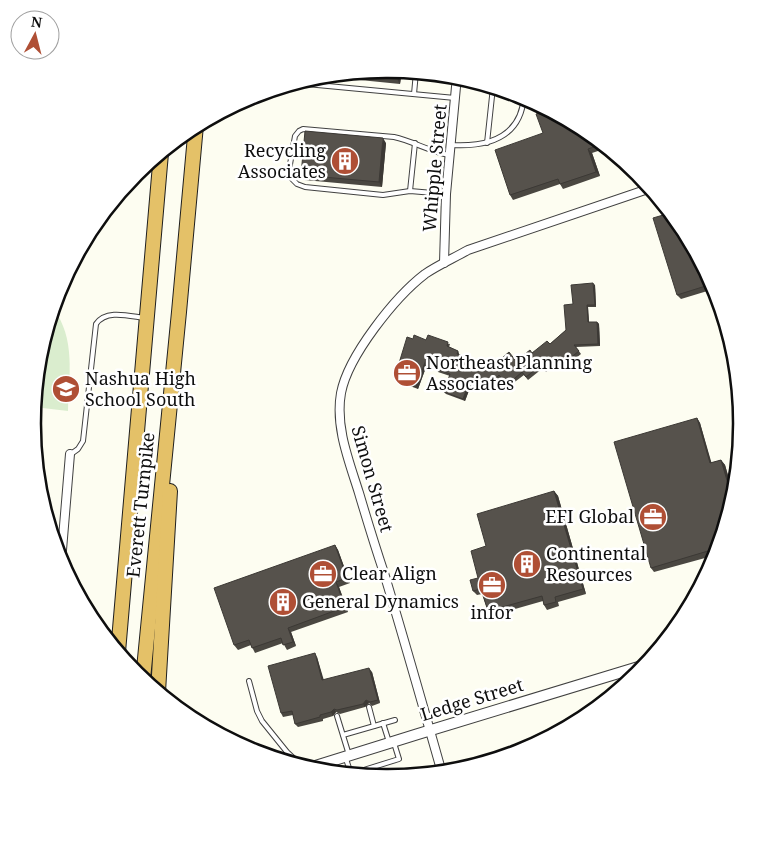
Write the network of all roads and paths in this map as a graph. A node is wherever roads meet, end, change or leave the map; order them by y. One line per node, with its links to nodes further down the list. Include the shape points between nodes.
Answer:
1 (415, 79): 4 (lane)
2 (317, 85): 4 (lane)
3 (457, 85): 6 (street, Whipple Street)
4 (414, 94): 6 (lane)
5 (492, 94): 10 (lane)
6 (455, 98): 11 (street, Whipple Street)
7 (522, 105): 10 (lane, via 510,130)
8 (195, 136): 18 (highway, Everett Turnpike)
9 (415, 143): 12 (lane); 14 (lane); 14 (lane, via 394,137 303,129 295,136 289,170 291,180 304,187 389,195)
10 (487, 143): 11 (lane)
11 (451, 146): 12 (street, Whipple Street)
12 (450, 155): 16 (street, Whipple Street)
13 (160, 163): 19 (highway, Everett Turnpike)
14 (410, 191): 16 (lane)
15 (642, 191): 17 (street, Simon Street, via 468,250)
16 (446, 194): 17 (street, Whipple Street)
17 (444, 263): 32 (street, Simon Street, via 414,283 375,328 347,372 339,414 346,453)
18 (179, 312): 23 (highway, Everett Turnpike); 26 (highway)
19 (146, 318): 20 (lane, via 108,315 96,324 83,441); 22 (highway, Everett Turnpike)
20 (70, 454): 21 (street)
21 (63, 542)
22 (119, 641)
23 (143, 668)
24 (629, 670): 32 (street, Ledge Street)
25 (249, 681): 35 (lane, via 262,721)
26 (159, 683)
27 (369, 707): 31 (lane)
28 (337, 716): 33 (lane)
29 (395, 720): 30 (lane)
30 (383, 723): 31 (lane); 34 (lane)
31 (374, 726): 33 (lane)
32 (430, 730): 34 (street, Ledge Street); 38 (street, Simon Street)
33 (343, 735): 36 (lane)
34 (391, 742): 36 (street, Ledge Street); 40 (lane, via 399,760)
35 (290, 755)
36 (347, 756): 37 (street, Ledge Street); 39 (lane)
37 (326, 764)
38 (440, 765)
39 (349, 767)
40 (368, 769)

